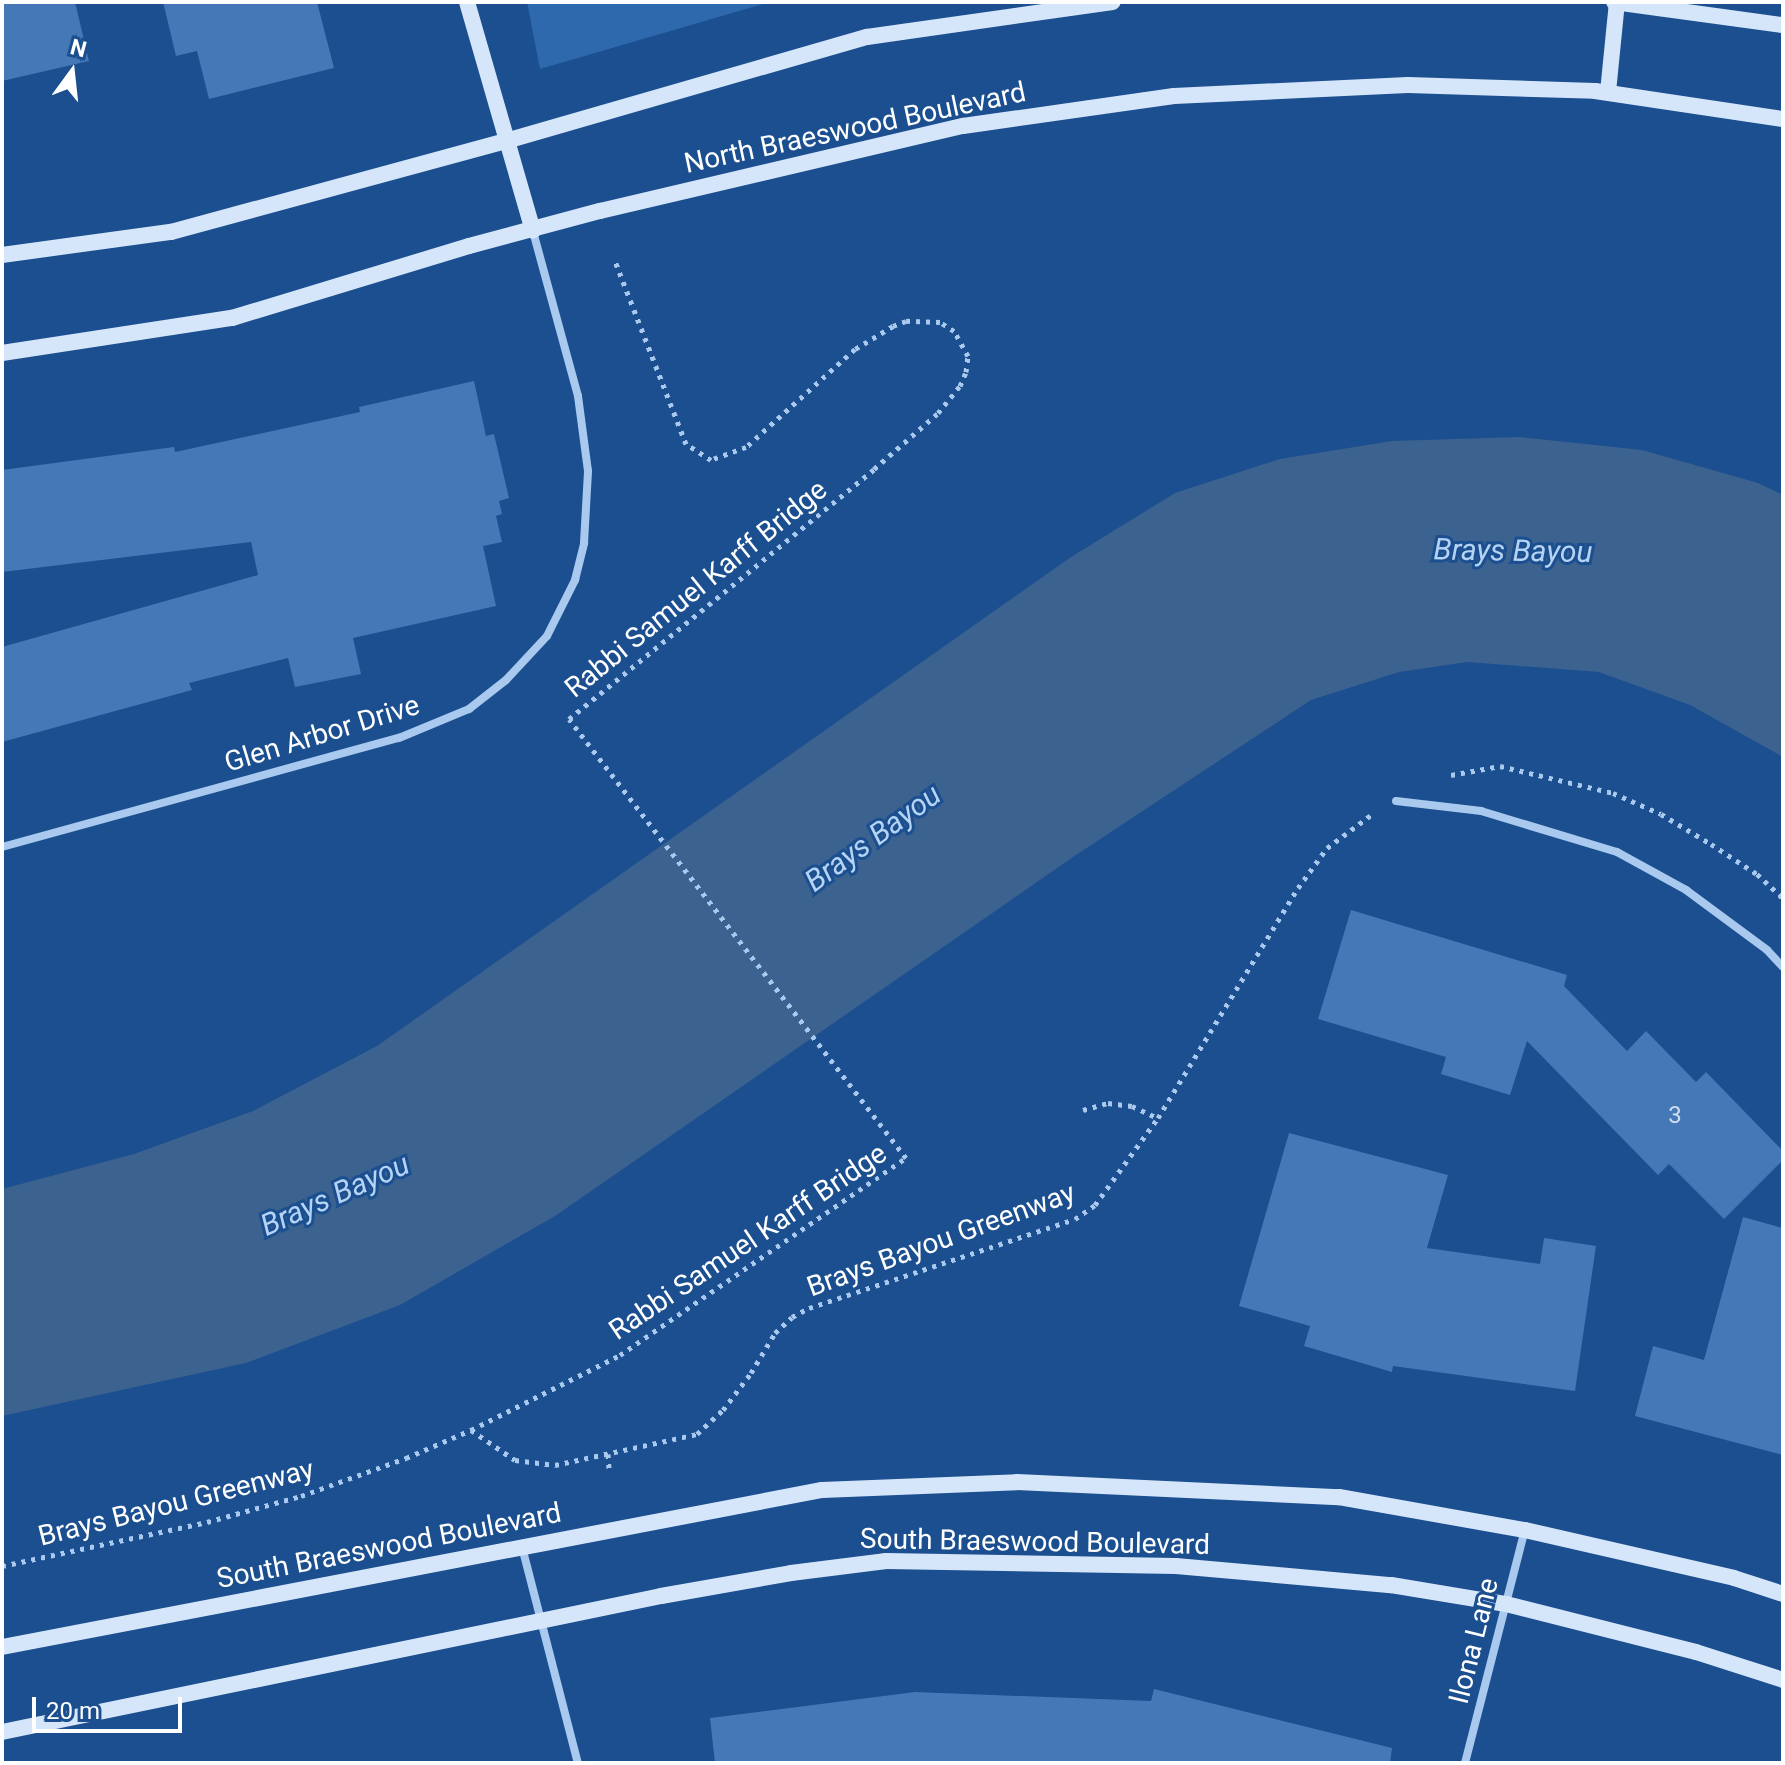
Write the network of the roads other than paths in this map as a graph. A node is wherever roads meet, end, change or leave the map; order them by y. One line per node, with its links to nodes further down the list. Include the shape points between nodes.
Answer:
1 (467, 2): 7 (main road)
2 (1113, 2): 7 (main road, via 867,37)
3 (1616, 2): 4 (main road); 5 (main road)
4 (1783, 25)
5 (1608, 92): 6 (main road, North Braeswood Boulevard); 8 (main road, North Braeswood Boulevard, via 1408,85 1174,96 963,126)
6 (1783, 119)
7 (506, 141): 8 (main road); 9 (main road, via 171,232)
8 (533, 231): 10 (main road, North Braeswood Boulevard, via 232,318); 12 (street, Glen Arbor Drive, via 578,396 588,471 584,543 575,580 547,636 506,680 469,709 399,738)
9 (2, 255)
10 (2, 353)
11 (1396, 801): 13 (street, via 1481,811 1617,852 1686,890)
12 (2, 847)
13 (1783, 967)
14 (1525, 1530): 15 (main road, South Braeswood Boulevard, via 1339,1497 1017,1482 822,1490); 16 (main road, South Braeswood Boulevard); 17 (street, Ilona Lane)
15 (522, 1545): 18 (street); 19 (main road, South Braeswood Boulevard)
16 (1783, 1594)
17 (1506, 1604): 18 (main road, South Braeswood Boulevard, via 1391,1585 1176,1566 886,1561 791,1573); 20 (main road, South Braeswood Boulevard); 23 (street, Ilona Lane)
18 (542, 1622): 21 (main road, South Braeswood Boulevard); 22 (street)
19 (2, 1647)
20 (1783, 1680)
21 (2, 1732)
22 (578, 1763)
23 (1465, 1763)

